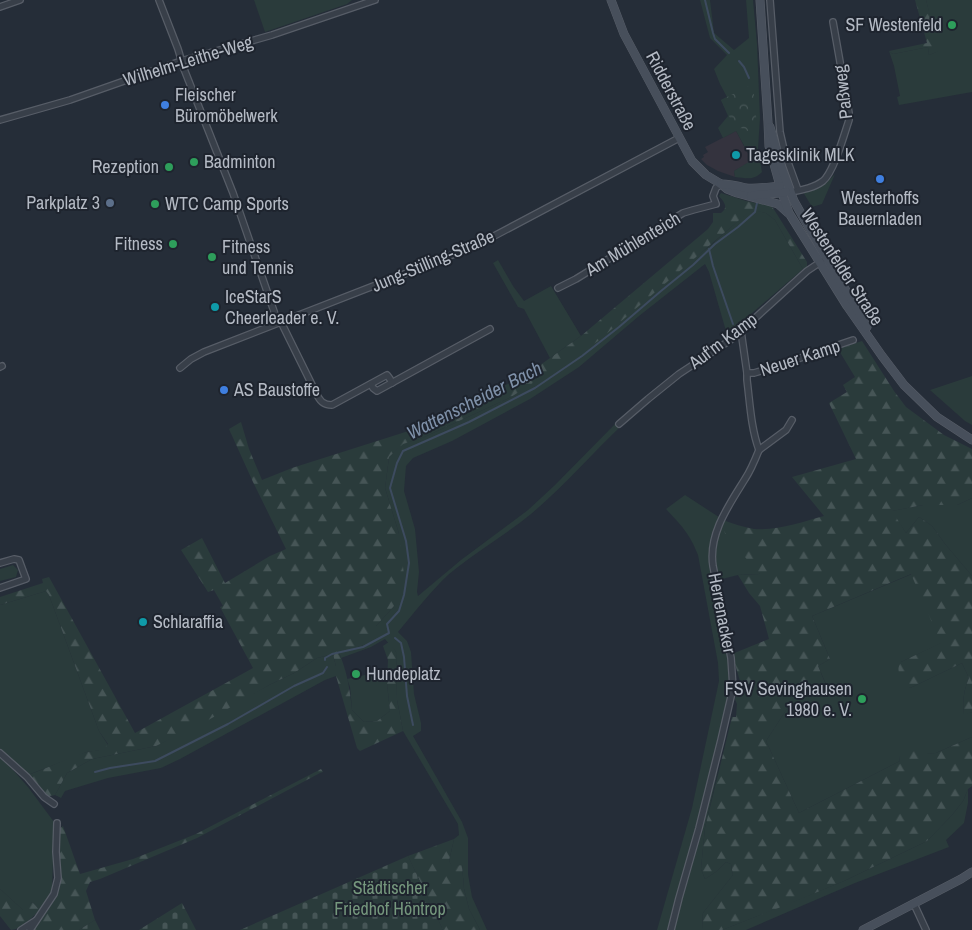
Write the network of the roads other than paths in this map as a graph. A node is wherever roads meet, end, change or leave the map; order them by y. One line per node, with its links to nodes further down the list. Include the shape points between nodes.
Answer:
1 (20, 0): 7 (street)
2 (159, 0): 9 (street)
3 (374, 0): 9 (street, Wilhelm-Leithe-Weg, via 272,35)
4 (611, 0): 12 (street, Ridderstraße, via 628,42)
5 (760, 0): 11 (street, Westenfelder Straße)
6 (770, 0): 14 (street)
7 (0, 7)
8 (833, 22): 14 (street, Paßweg, via 849,120 829,175 820,183)
9 (181, 61): 10 (street, Wilhelm-Leithe-Weg); 19 (street, via 234,193)
10 (0, 120)
11 (768, 122): 14 (street, Westenfelder Straße); 14 (street, Westenfelder Straße, via 769,146)
12 (679, 138): 13 (street, Ridderstraße, via 698,168); 19 (street, Jung-Stilling-Straße, via 479,244)
13 (722, 184): 14 (street, Ridderstraße); 15 (street, Ridderstraße, via 727,189); 18 (street, Am Mühlenteich, via 713,196 716,204 683,213)
14 (787, 190): 15 (street, Ridderstraße); 16 (street, Westenfelder Straße); 17 (street, Westenfelder Straße)
15 (749, 196): 16 (street, Ridderstraße, via 778,204)
16 (789, 213): 17 (street, Westenfelder Straße)
17 (823, 260): 21 (street, Auf'm Kamp); 27 (street, Westenfelder Straße, via 854,302 882,356 904,385 937,417)
18 (558, 288)
19 (279, 323): 20 (street, via 316,393 327,405 371,384 376,390 392,383); 23 (street, Jung-Stilling-Straße, via 204,352)
20 (490, 329)
21 (741, 331): 24 (street); 26 (street, Auf'm Kamp, via 679,374)
22 (853, 340): 24 (street, Neuer Kamp)
23 (180, 368)
24 (747, 373): 28 (street, via 755,440)
25 (792, 420): 28 (street, Herrenacker, via 786,430)
26 (619, 424)
27 (972, 440)
28 (760, 450): 39 (street, Herrenacker, via 725,512 712,546 733,688)
29 (0, 563): 30 (street, via 14,558 19,560 26,579)
30 (0, 588)
31 (0, 754): 32 (street)
32 (54, 804)
33 (57, 824): 36 (street, via 58,878 54,894)
34 (972, 872): 35 (street)
35 (914, 904): 40 (street); 41 (street)
36 (37, 920): 37 (street); 38 (street)
37 (20, 930)
38 (30, 930)
39 (671, 930)
40 (863, 930)
41 (926, 930)

